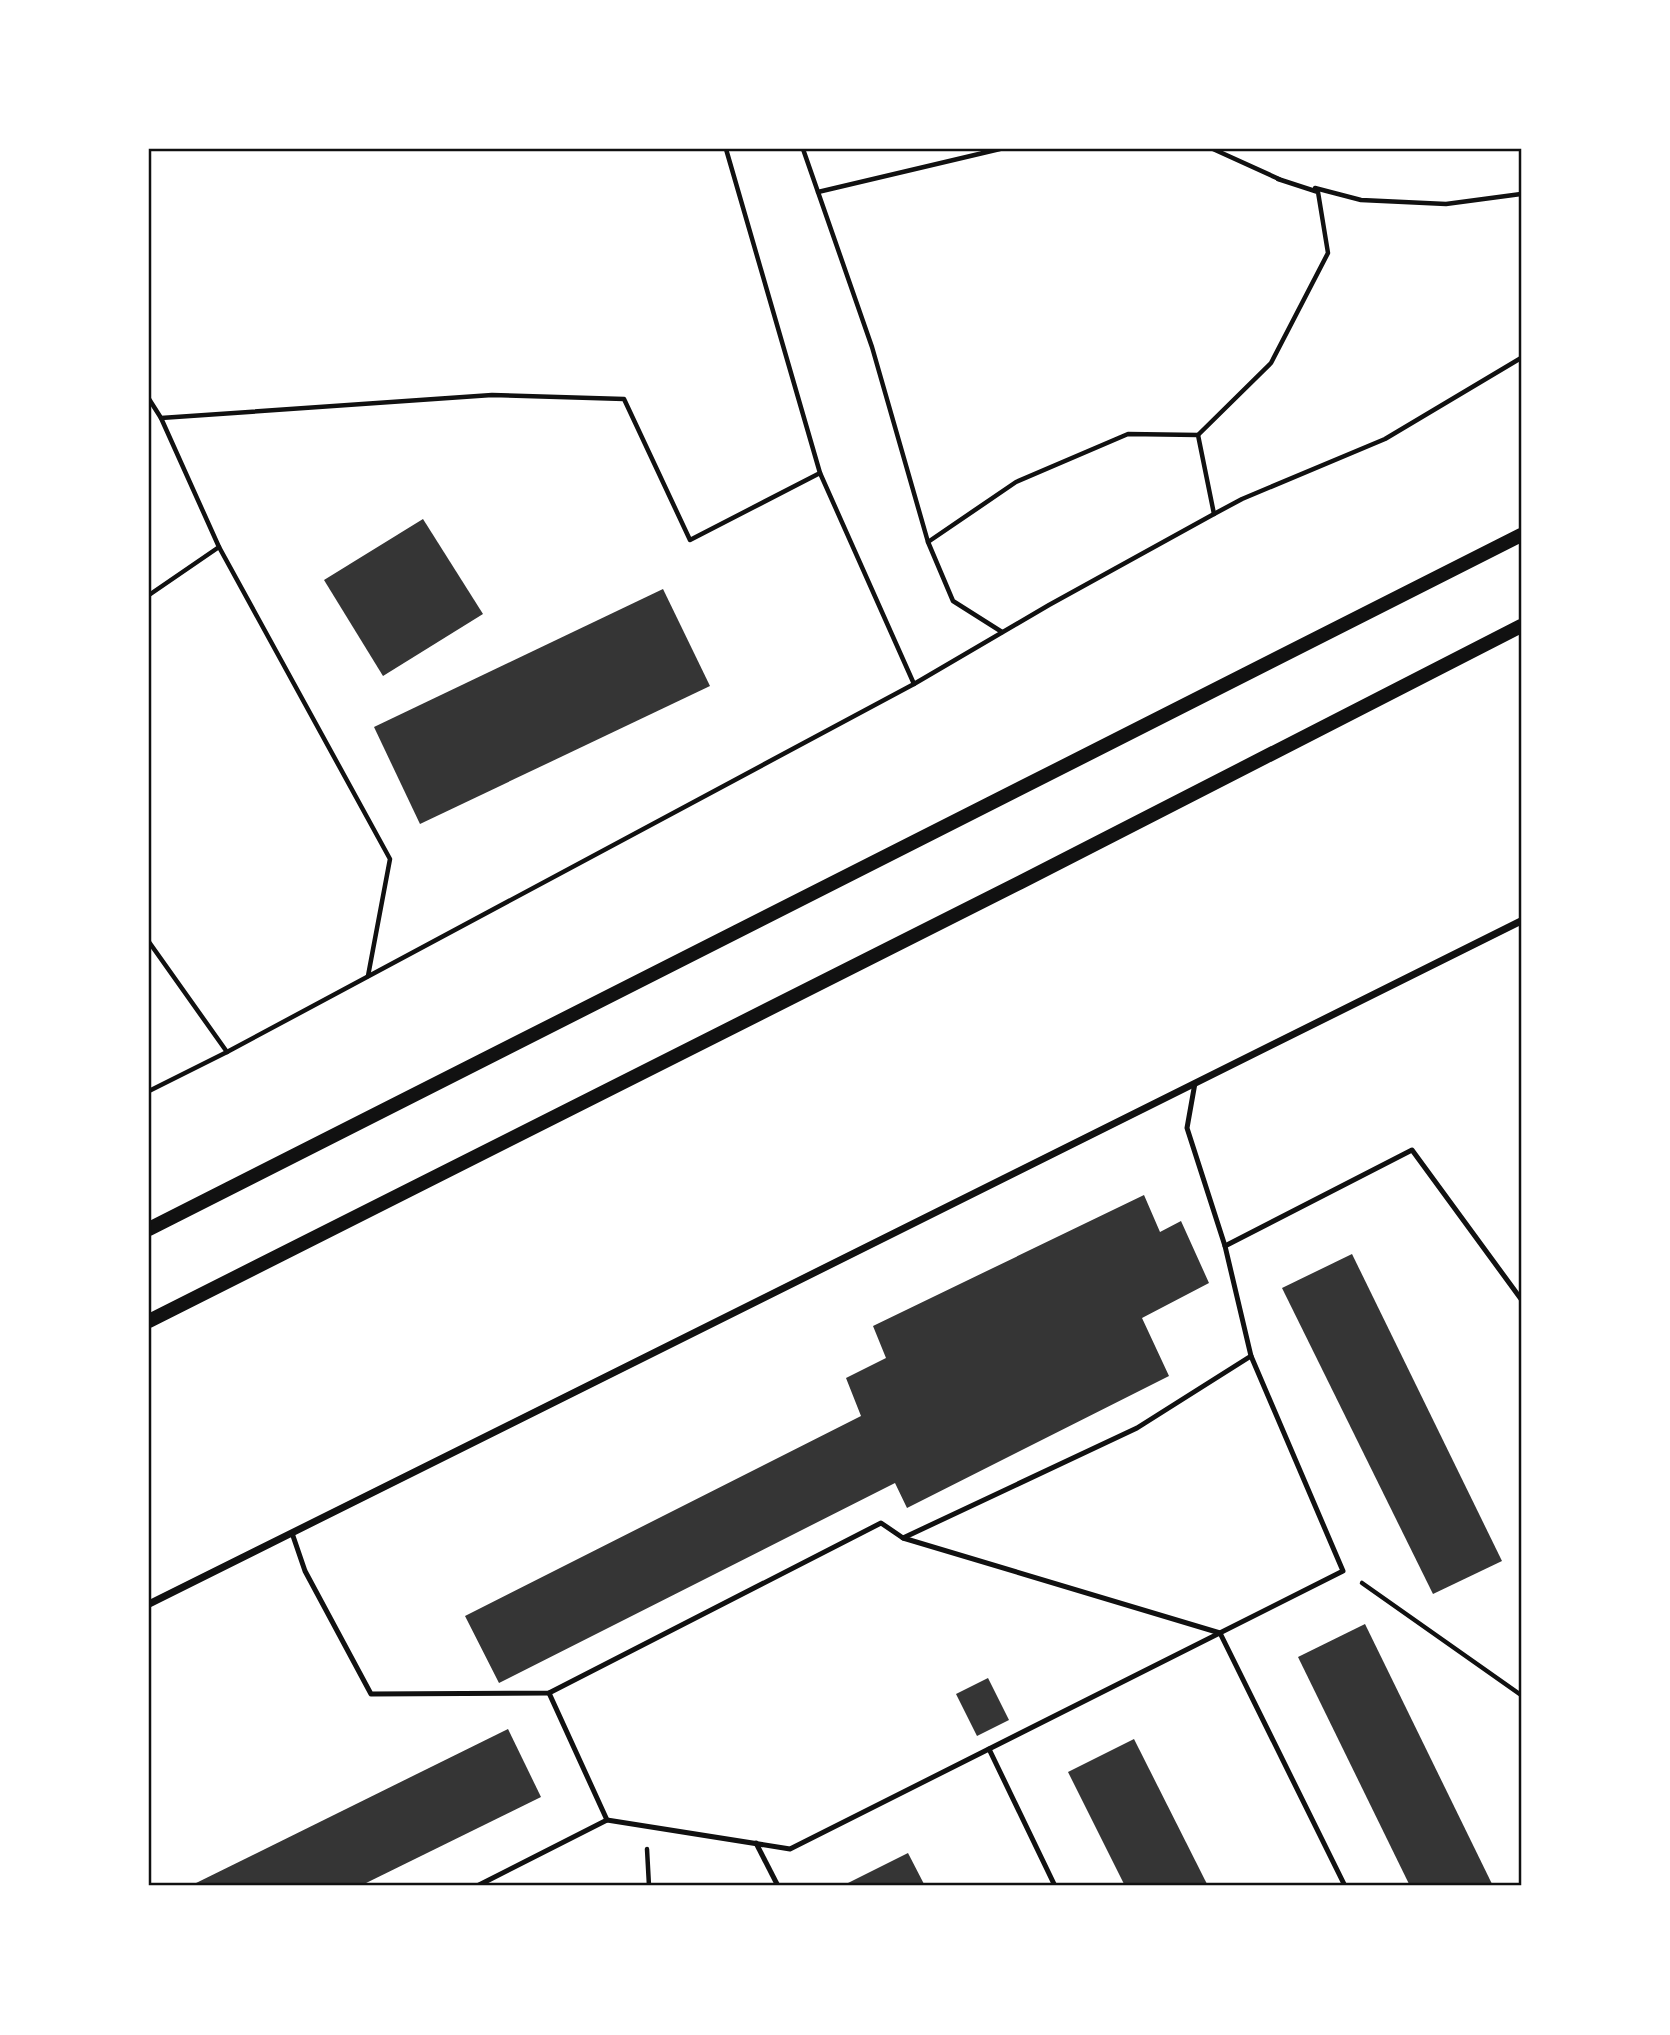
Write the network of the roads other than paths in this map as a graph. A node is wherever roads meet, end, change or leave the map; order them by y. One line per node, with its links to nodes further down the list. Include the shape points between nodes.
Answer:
1 (1521, 535): 5 (main road)
2 (1521, 626): 8 (main road)
3 (1521, 921): 4 (street)
4 (1195, 1083): 6 (lane, via 1186,1128); 10 (street)
5 (149, 1229)
6 (1225, 1246): 7 (lane, via 1412,1150); 9 (lane)
7 (1521, 1299)
8 (149, 1321)
9 (1251, 1356): 11 (lane, via 1137,1428); 13 (lane, via 1343,1572)
10 (292, 1532): 12 (street); 14 (lane, via 306,1571 371,1694)
11 (903, 1538): 13 (lane); 14 (lane, via 881,1523)
12 (149, 1604)
13 (1220, 1633): 15 (lane); 21 (lane)
14 (549, 1693): 16 (lane)
15 (989, 1749): 17 (lane, via 790,1849); 20 (lane)
16 (607, 1820): 17 (lane); 18 (lane)
17 (756, 1843): 19 (lane)
18 (477, 1886)
19 (778, 1886)
20 (1055, 1886)
21 (1345, 1886)

